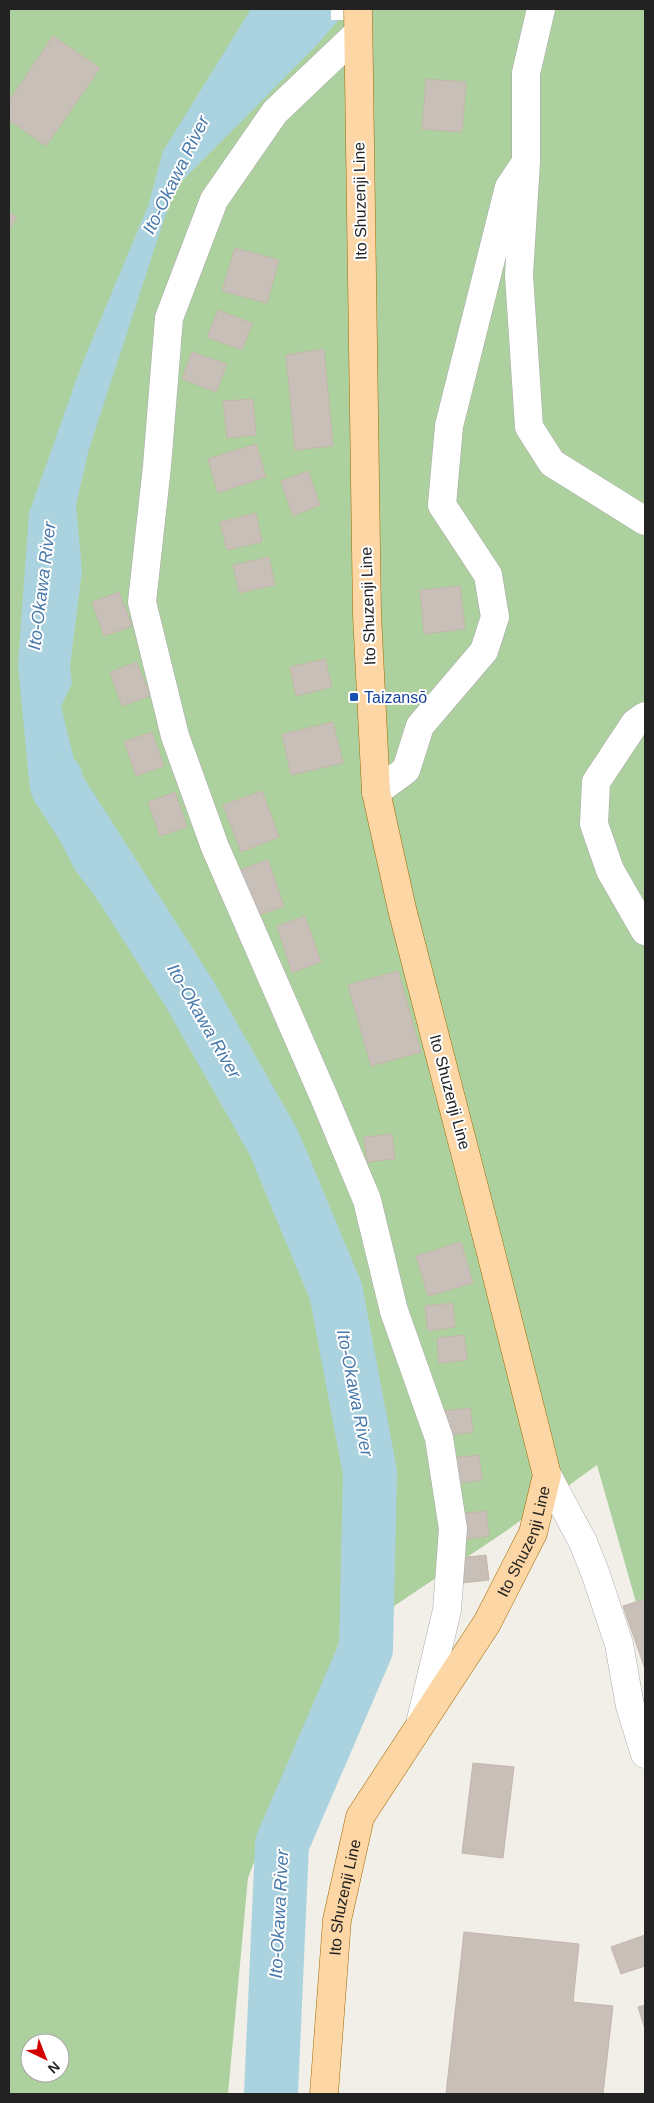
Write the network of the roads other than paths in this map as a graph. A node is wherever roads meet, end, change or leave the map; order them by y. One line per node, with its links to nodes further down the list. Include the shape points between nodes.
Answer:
1 (541, 9): 3 (street, via 526,73)
2 (357, 21): 6 (main road, Ito Shuzenji Line, via 368,615); 9 (street, via 276,112 214,200 169,318 142,602 175,736 215,847 367,1200 394,1312 439,1438 452,1529 451,1556 447,1610)
3 (526, 162): 4 (street, via 519,275 529,428 552,463); 6 (street, via 509,187 449,426 442,505 488,575 495,617 484,651 420,726 406,770)
4 (645, 521)
5 (645, 716): 7 (street, via 635,723 596,782 594,824 610,870)
6 (376, 792): 8 (main road, Ito Shuzenji Line, via 402,909)
7 (645, 931)
8 (547, 1475): 9 (main road, Ito Shuzenji Line, via 529,1541 487,1623); 10 (street, via 583,1542 596,1575 619,1644 630,1706)
9 (420, 1724): 11 (main road, Ito Shuzenji Line, via 360,1816 337,1920)
10 (645, 1754)
11 (324, 2094)

